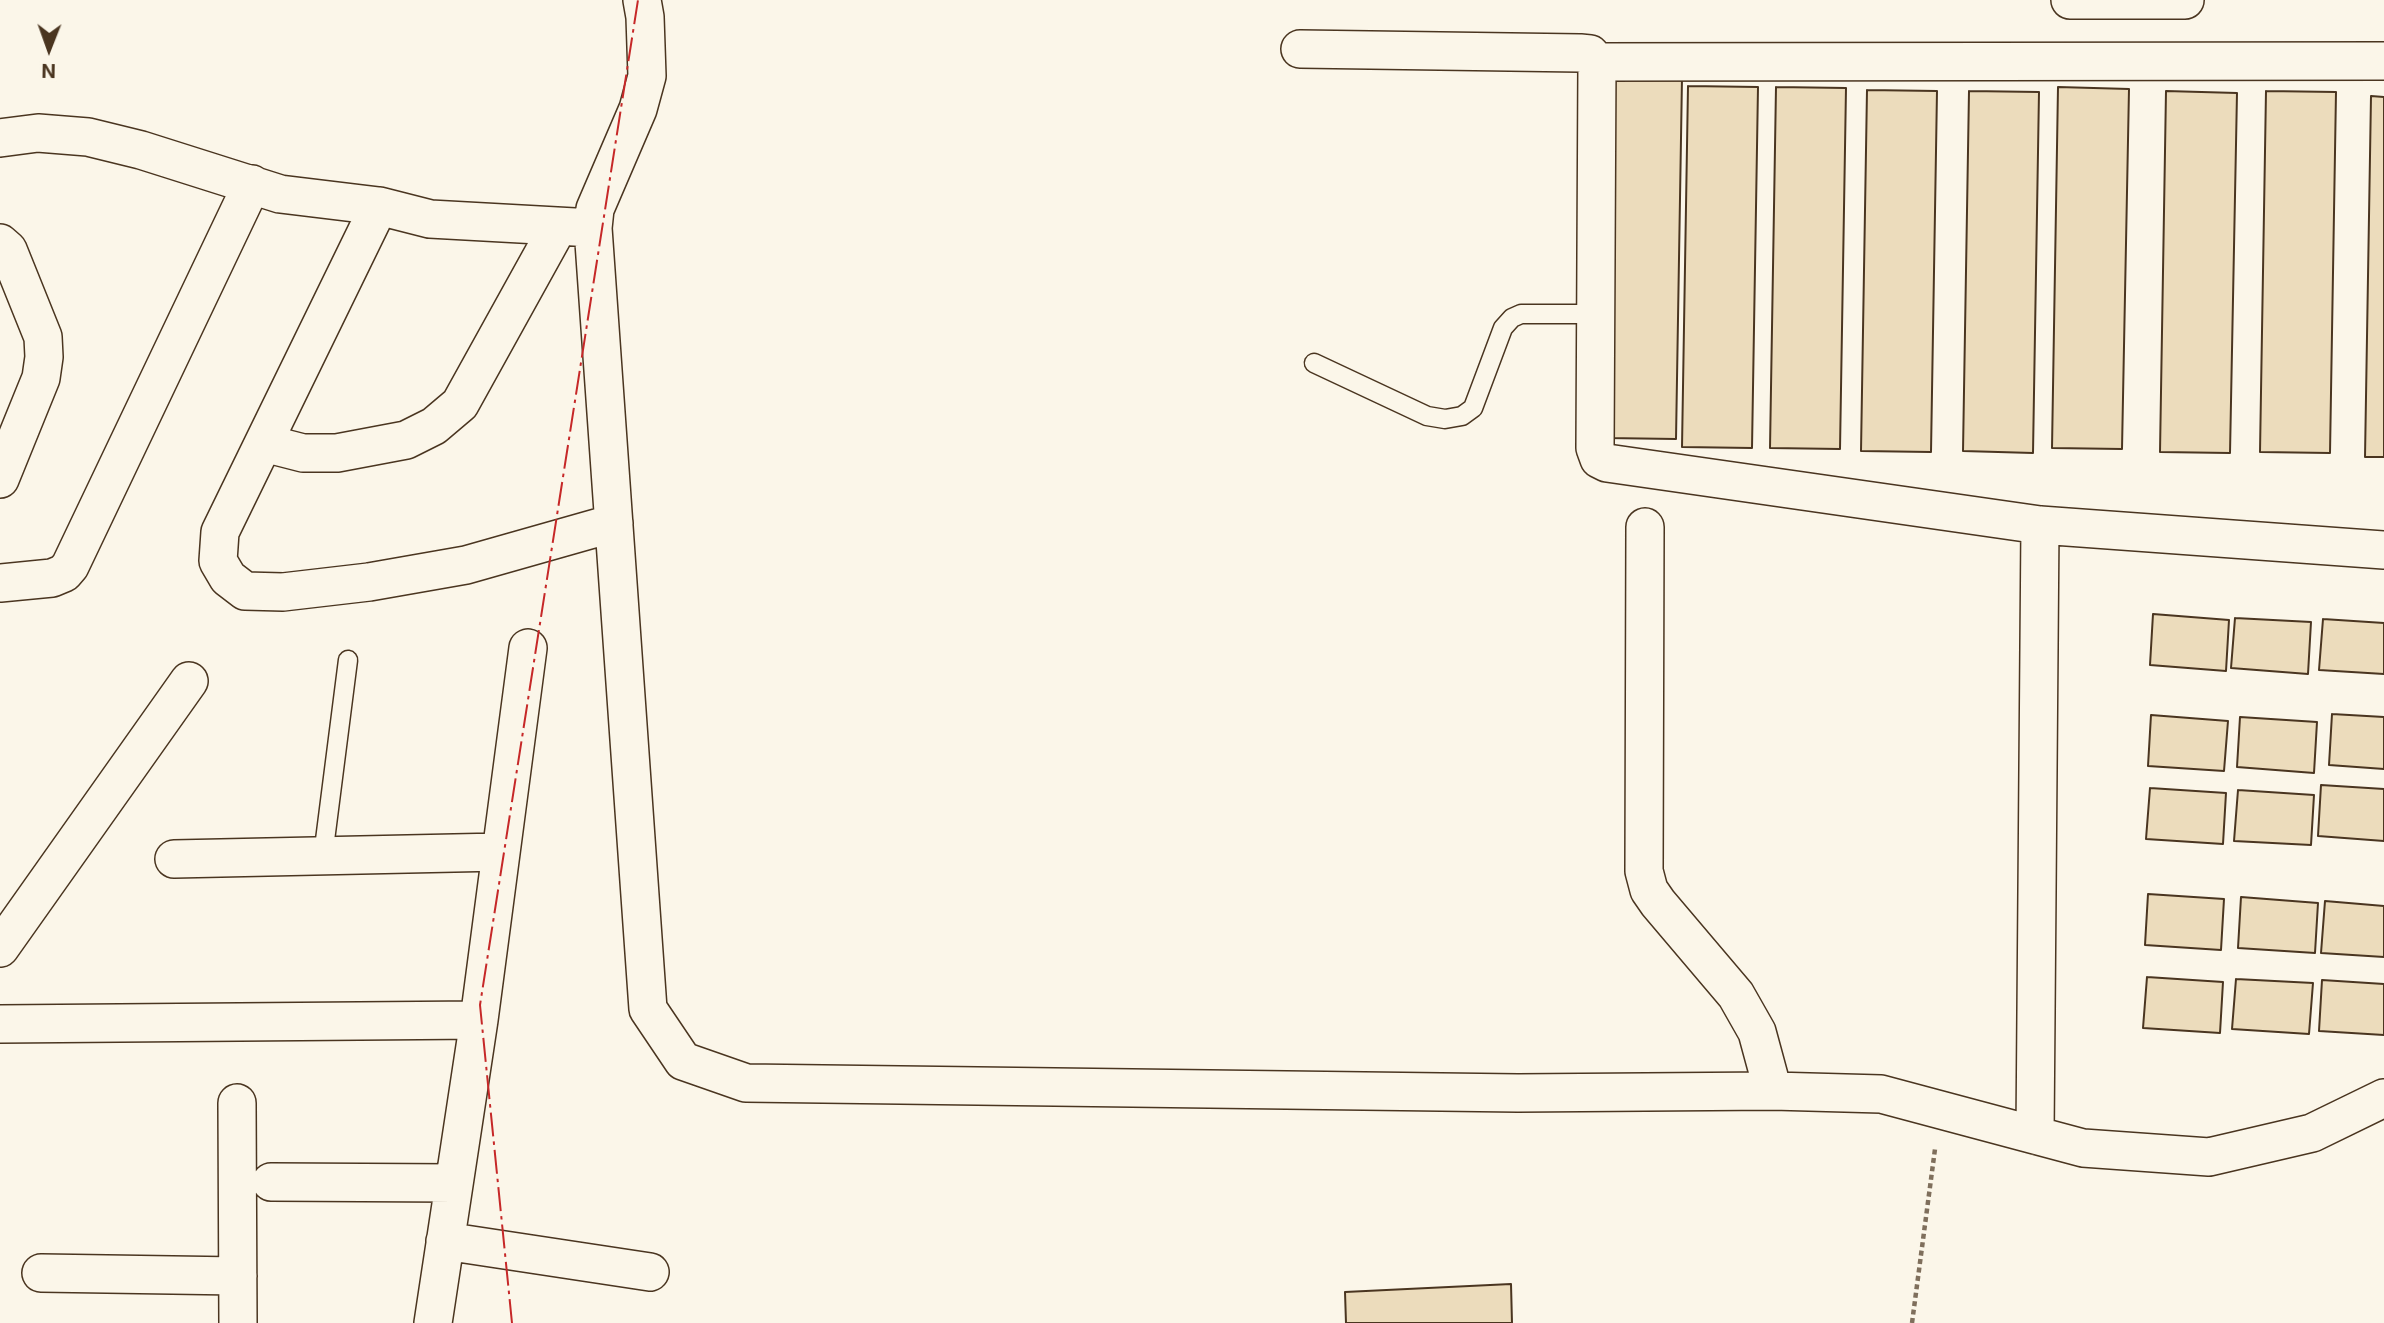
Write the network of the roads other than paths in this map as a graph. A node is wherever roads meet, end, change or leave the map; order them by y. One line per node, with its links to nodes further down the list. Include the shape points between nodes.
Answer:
1 (642, 0): 10 (street, via 647,76 638,109 595,209)
2 (2185, 0): 3 (street)
3 (2078, 1)
4 (1300, 49): 6 (street, via 1580,53 1590,54)
5 (2384, 61): 6 (street)
6 (1597, 62): 12 (street)
7 (0, 138): 8 (street, via 37,133 88,137)
8 (252, 184): 9 (street, via 280,194); 20 (street, via 70,566 52,578)
9 (379, 206): 10 (street, via 430,219); 14 (street)
10 (575, 228): 14 (street, via 460,404 434,426 406,440 337,453 303,453); 16 (street)
11 (0, 243): 15 (street, via 8,250 43,337 44,357 41,378)
12 (1596, 314): 13 (lane, via 1521,314 1512,318 1503,328 1473,408 1445,419 1427,416); 17 (street, via 1595,448 1607,463)
13 (1314, 363)
14 (264, 443): 16 (street, via 220,532 218,561 228,578 244,591 283,592 369,582 466,565)
15 (0, 479)
16 (614, 523): 30 (street, via 648,1009 683,1061 746,1083 1518,1093)
17 (2040, 525): 19 (street); 33 (street)
18 (1645, 527): 30 (street, via 1644,871 1648,890 1736,995 1757,1032)
19 (2384, 550)
20 (0, 583)
21 (527, 648): 24 (street)
22 (348, 660): 25 (lane)
23 (189, 681): 27 (street)
24 (501, 852): 25 (street); 28 (street)
25 (323, 856): 26 (street)
26 (174, 859)
27 (0, 948)
28 (479, 1020): 29 (street); 35 (street)
29 (0, 1024)
30 (1773, 1091): 33 (street, via 1881,1094)
31 (2384, 1098): 33 (street, via 2312,1133 2209,1157 2083,1148)
32 (237, 1103): 39 (street)
33 (2035, 1135)
34 (271, 1182): 35 (street)
35 (454, 1182): 36 (street)
36 (445, 1241): 37 (street); 41 (street)
37 (650, 1272)
38 (41, 1273): 39 (street)
39 (238, 1276): 40 (street)
40 (238, 1323)
41 (433, 1323)

